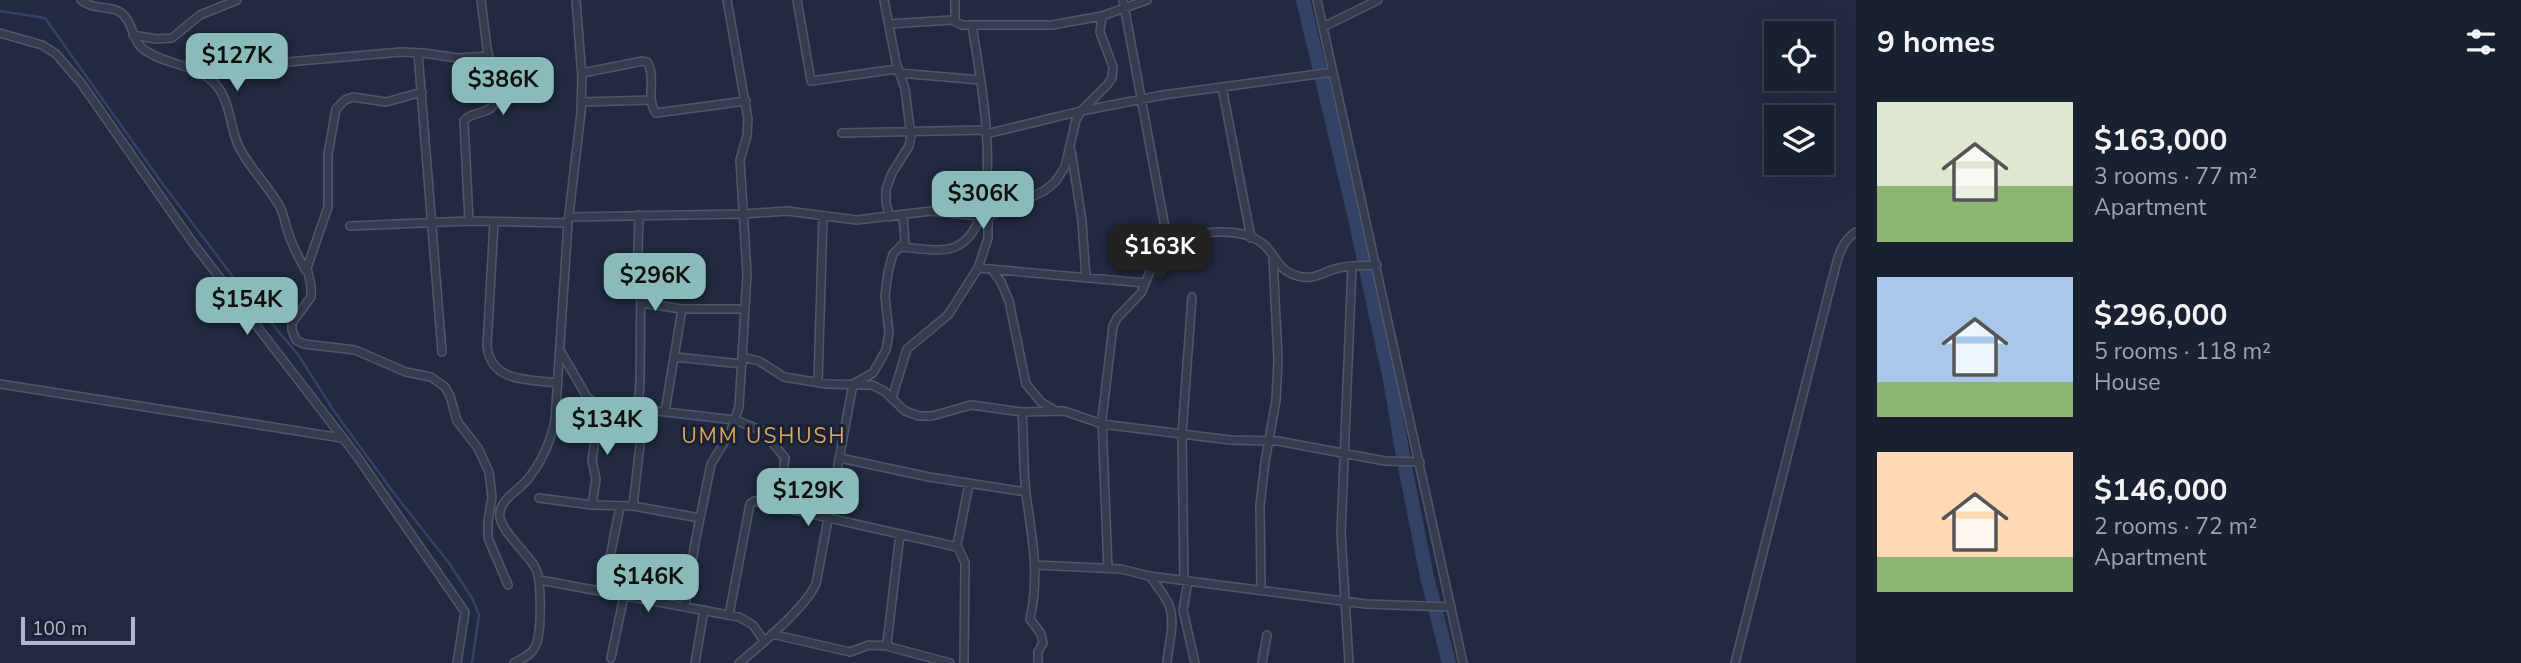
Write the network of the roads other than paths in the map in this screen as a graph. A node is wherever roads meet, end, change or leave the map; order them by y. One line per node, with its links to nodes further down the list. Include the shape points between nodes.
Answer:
1 (80, 0): 19 (street, via 121,12)
2 (237, 0): 19 (street, via 200,15 172,38)
3 (481, 0): 21 (street)
4 (576, 0): 25 (street)
5 (727, 0): 31 (street)
6 (797, 0): 23 (street, via 811,80)
7 (884, 0): 15 (street)
8 (955, 0): 14 (street)
9 (1147, 0): 12 (street)
10 (1317, 0): 17 (street)
11 (1378, 0): 17 (street)
12 (1124, 4): 13 (street); 29 (street)
13 (1102, 16): 16 (street, via 1052,25); 33 (street, via 1100,32 1113,74)
14 (952, 20): 15 (street); 16 (street)
15 (889, 24): 23 (street)
16 (972, 25): 26 (street)
17 (1323, 27): 24 (street)
18 (0, 33): 82 (street, via 57,54 193,243)
19 (132, 35): 22 (street, via 149,53)
20 (418, 53): 21 (street); 22 (street); 28 (street)
21 (489, 56): 45 (street, via 493,107 463,123)
22 (194, 70): 58 (street, via 220,90 239,147 280,208)
23 (898, 71): 26 (street); 34 (street)
24 (1333, 72): 27 (street); 54 (street)
25 (582, 73): 30 (street, via 648,62); 32 (street)
26 (980, 80): 35 (street)
27 (1222, 87): 29 (street); 50 (street)
28 (422, 92): 47 (street); 58 (street, via 386,102 353,97 338,106 329,142 328,207)
29 (1141, 99): 33 (street); 51 (street, via 1166,224)
30 (651, 100): 31 (street, via 656,113); 32 (street)
31 (746, 101): 38 (street, via 748,127 740,160)
32 (582, 102): 44 (street)
33 (1081, 111): 35 (street); 37 (street)
34 (911, 132): 35 (street); 36 (street); 42 (street, via 909,146 887,189)
35 (985, 132): 43 (street)
36 (842, 133)
37 (1070, 147): 43 (street, via 1063,172 1050,187); 59 (street)
38 (743, 214): 39 (street); 41 (street, via 787,211); 64 (street)
39 (639, 215): 44 (street); 62 (street)
40 (904, 215): 42 (street); 43 (street, via 931,211); 52 (street)
41 (823, 216): 42 (street); 70 (street)
42 (890, 217)
43 (985, 217): 52 (street, via 954,247); 56 (street, via 986,248)
44 (569, 220): 46 (street); 66 (street)
45 (469, 222): 46 (street); 47 (street)
46 (494, 222): 69 (street, via 488,359 505,375)
47 (432, 223): 48 (street); 65 (street)
48 (350, 226)
49 (1856, 232): 131 (street, via 1841,250)
50 (1251, 238): 51 (street, via 1209,232); 53 (street, via 1265,245)
51 (1164, 242): 60 (street)
52 (902, 247): 72 (street, via 893,254 888,272 886,350 873,373)
53 (1273, 257): 55 (street, via 1284,270 1304,277); 83 (street, via 1278,360)
54 (1377, 265): 55 (street); 86 (street)
55 (1352, 267): 84 (street)
56 (978, 268): 57 (street); 73 (street, via 948,315 907,349)
57 (992, 270): 59 (street); 76 (street, via 1009,301 1026,384 1041,402)
58 (306, 271): 90 (street, via 311,294 292,323 296,340 355,350 441,383 457,421 486,464)
59 (1086, 278): 60 (street)
60 (1145, 283): 80 (street, via 1112,326)
61 (1192, 297): 81 (street)
62 (641, 303): 63 (street); 75 (street)
63 (682, 309): 64 (street); 67 (street)
64 (745, 309): 68 (street)
65 (442, 352)
66 (561, 352): 69 (street); 74 (street, via 587,397)
67 (675, 357): 68 (street); 77 (street)
68 (742, 361): 70 (street, via 759,361 781,375); 79 (street)
69 (558, 383): 94 (street, via 555,421 545,452 529,478)
70 (818, 383): 72 (street)
71 (0, 384): 82 (street)
72 (853, 384): 73 (street, via 872,385); 85 (street)
73 (892, 398): 78 (street, via 905,411 919,416 971,405)
74 (600, 405): 75 (street); 91 (street, via 592,461 596,479)
75 (641, 409): 77 (street); 92 (street)
76 (1057, 411): 78 (street); 80 (street)
77 (665, 412): 79 (street)
78 (1022, 412): 88 (street)
79 (736, 420): 93 (street, via 763,431 783,455); 96 (street, via 713,458)
80 (1102, 424): 81 (street); 101 (street)
81 (1182, 434): 83 (street); 104 (street)
82 (343, 438): 119 (street, via 465,612)
83 (1268, 440): 84 (street); 106 (street, via 1259,527)
84 (1343, 453): 86 (street); 109 (street, via 1340,533)
85 (840, 458): 87 (street); 97 (street)
86 (1420, 462): 111 (street)
87 (970, 484): 88 (street); 99 (street)
88 (1026, 492): 100 (street)
89 (539, 498): 91 (street)
90 (492, 505): 94 (street); 105 (street, via 488,538)
91 (592, 505): 95 (street)
92 (633, 506): 95 (street); 96 (street)
93 (778, 506): 97 (street); 113 (street, via 756,500 750,504)
94 (501, 507): 103 (street, via 502,522)
95 (620, 507): 107 (street)
96 (700, 518): 110 (street)
97 (829, 519): 98 (street); 114 (street, via 814,589)
98 (900, 534): 99 (street); 117 (street)
99 (957, 547): 124 (street, via 965,563)
100 (1035, 565): 101 (street); 125 (street, via 1030,619 1042,637)
101 (1108, 569): 102 (street)
102 (1150, 576): 104 (street); 126 (street, via 1171,613)
103 (540, 580): 107 (street); 120 (street, via 536,644 530,654)
104 (1186, 580): 106 (street); 127 (street, via 1183,610)
105 (508, 585)
106 (1261, 590): 109 (street)
107 (603, 592): 108 (street)
108 (624, 596): 110 (street); 118 (street)
109 (1345, 601): 111 (street); 129 (street)
110 (685, 606): 112 (street)
111 (1451, 607): 130 (street)
112 (704, 610): 113 (street); 121 (street)
113 (729, 615): 116 (street, via 748,621)
114 (772, 634): 116 (street); 117 (street, via 850,652 869,645)
115 (1267, 635): 128 (street)
116 (764, 641): 122 (street)
117 (889, 646): 123 (street)
118 (611, 658)
119 (457, 663)
120 (514, 663)
121 (695, 663)
122 (739, 663)
123 (950, 663)
124 (964, 663)
125 (1038, 663)
126 (1167, 663)
127 (1195, 663)
128 (1262, 663)
129 (1349, 663)
130 (1463, 663)
131 (1735, 663)

